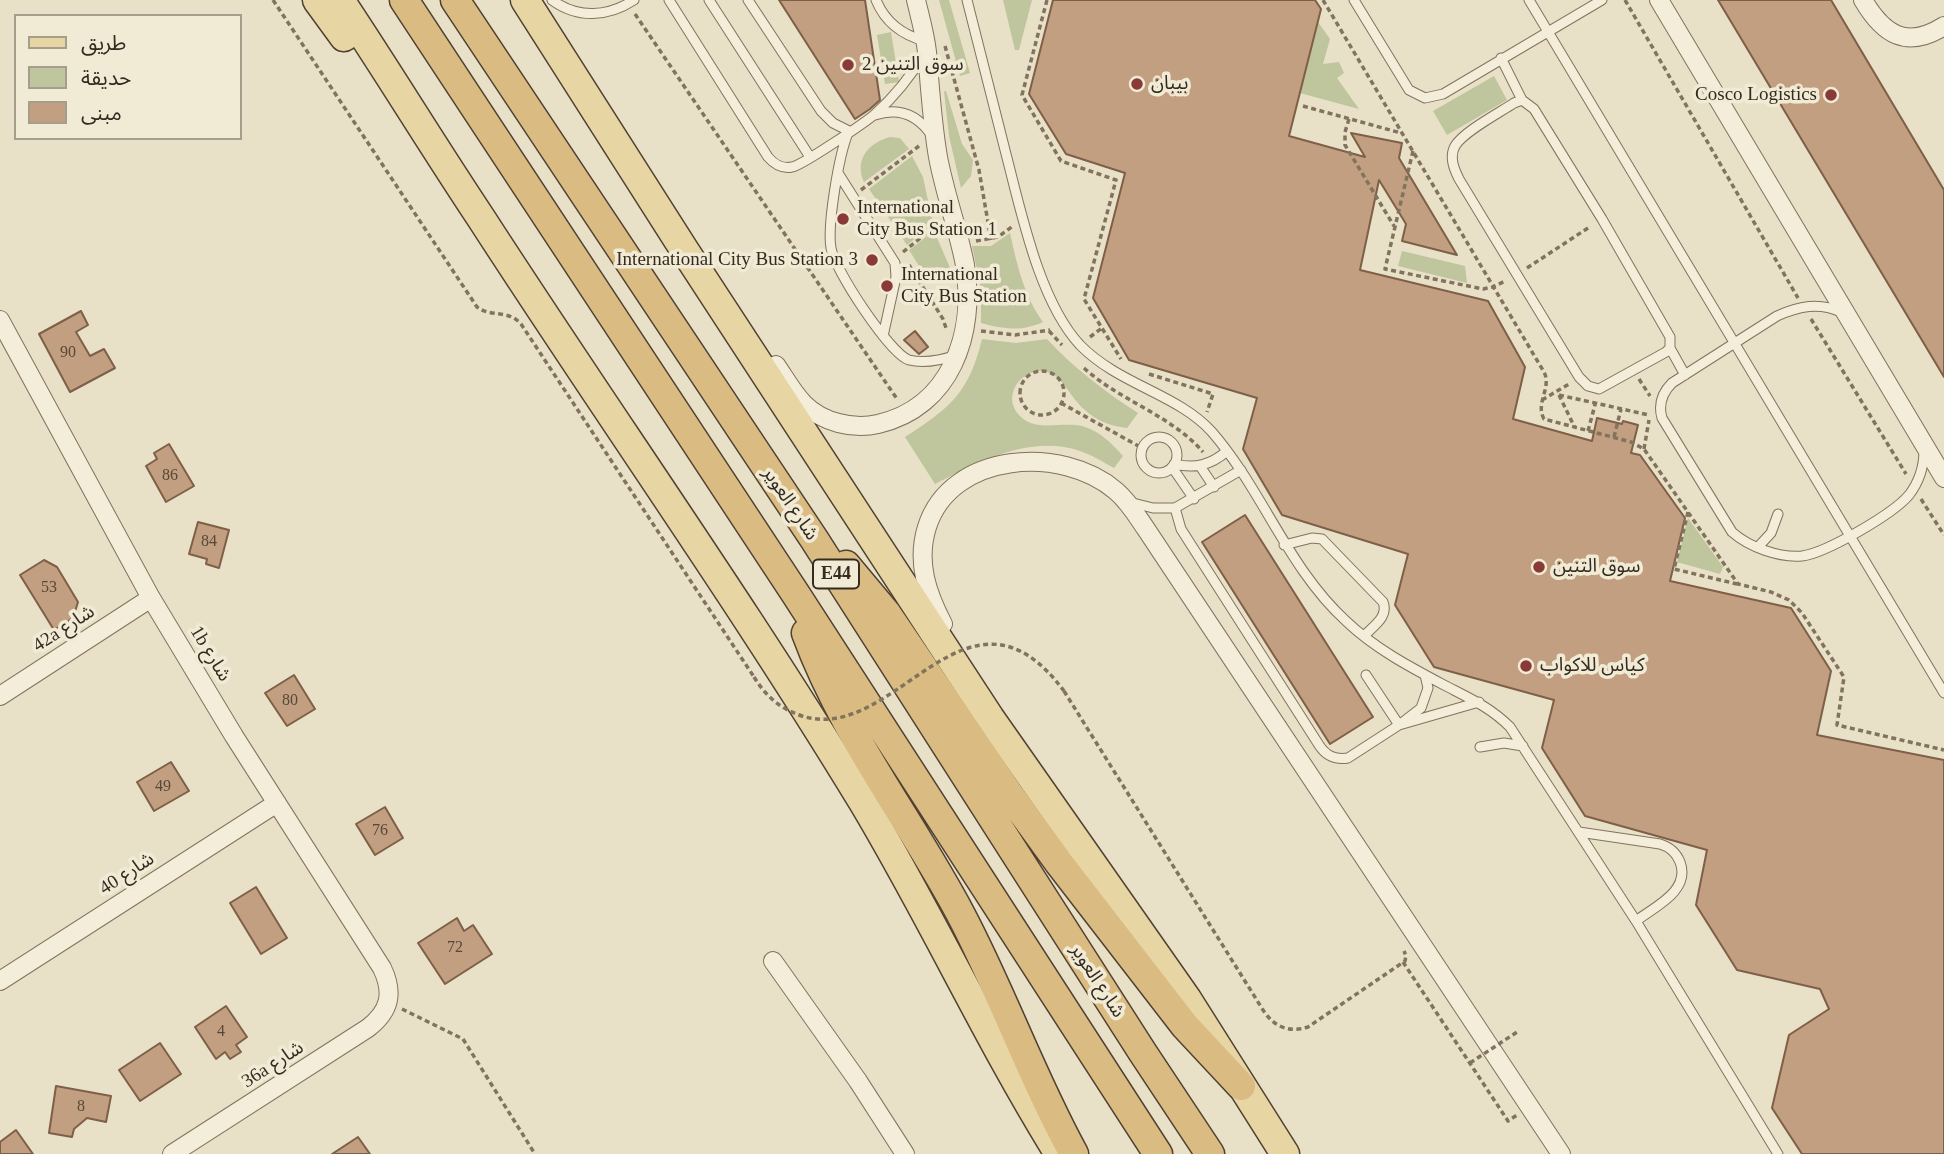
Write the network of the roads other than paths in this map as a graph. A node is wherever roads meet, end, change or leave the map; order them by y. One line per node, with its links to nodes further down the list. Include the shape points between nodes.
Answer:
1 (317, 0): 29 (main road)
2 (340, 0): 29 (main road)
3 (404, 0): 53 (highway, E44)
4 (455, 0): 50 (highway, شارع العوير / E44)
5 (524, 0): 30 (main road)
6 (552, 0): 17 (lane, via 567,9 593,14)
7 (748, 0): 25 (lane, via 821,111)
8 (876, 0): 21 (lane, via 892,25)
9 (916, 0): 21 (street)
10 (967, 0): 39 (lane, via 1023,217 1048,291 1065,324 1103,366 1182,408 1204,424)
11 (1354, 0): 22 (lane, via 1404,83 1417,96 1443,94)
12 (1529, 0): 20 (lane)
13 (1602, 0): 20 (lane)
14 (1659, 0): 31 (street)
15 (1863, 0): 19 (street, via 1876,21 1896,35 1919,37)
16 (711, 1): 27 (lane)
17 (631, 2)
18 (673, 2): 27 (lane, via 772,163 788,168)
19 (1943, 26)
20 (1547, 31): 22 (lane); 34 (lane)
21 (926, 46): 24 (lane, via 909,76); 26 (street)
22 (1501, 58): 23 (lane)
23 (1522, 100): 35 (lane, via 1535,109 1602,219 1668,332); 35 (lane, via 1460,140 1452,159 1455,173 1588,386 1599,389)
24 (874, 115): 25 (lane); 26 (lane, via 907,113 917,118)
25 (849, 131): 27 (lane); 28 (lane)
26 (934, 141): 36 (street, via 967,284 966,325)
27 (810, 157)
28 (838, 173): 33 (lane, via 831,251); 33 (lane, via 898,256)
29 (480, 218): 74 (main road, via 694,537 842,769)
30 (685, 251): 36 (street, via 729,299 805,405 834,422 869,426 907,415 941,385); 61 (main road)
31 (1846, 314): 34 (lane, via 1803,306 1777,316); 38 (street)
32 (0, 320): 54 (street, 1b شارع)
33 (883, 336): 36 (lane, via 909,360)
34 (1734, 344): 37 (lane); 49 (lane)
35 (1670, 348): 37 (lane)
36 (952, 357)
37 (1685, 375): 52 (lane, via 1663,395 1662,418 1727,525 1738,538)
38 (1924, 444): 43 (street); 49 (lane, via 1922,470 1914,488 1895,509)
39 (1227, 451): 41 (lane); 42 (lane)
40 (1173, 465): 40 (lane, via 1163,473 1152,472 1144,464 1142,448 1150,440 1167,439 1176,453); 41 (lane); 45 (lane)
41 (1200, 466): 44 (lane)
42 (1241, 470): 44 (lane); 51 (lane)
43 (1944, 478)
44 (1214, 487): 45 (lane)
45 (1194, 499): 47 (lane)
46 (1127, 502): 47 (lane); 61 (street, via 1085,472 1034,461 977,474 955,486 938,505 924,539 925,580 933,606); 79 (street)
47 (1175, 508): 62 (lane, via 1181,528 1322,750 1334,758 1348,758)
48 (1779, 514): 52 (lane)
49 (1849, 537): 52 (lane, via 1804,556); 58 (lane)
50 (814, 539): 71 (highway, via 871,593 1052,854 1185,1026); 77 (highway, شارع العوير / E44)
51 (1284, 545): 55 (lane, via 1331,606); 55 (lane, via 1322,539 1383,602 1384,615)
52 (1758, 547)
53 (794, 593): 75 (highway, via 830,693 960,914); 76 (highway, E44)
54 (151, 598): 59 (street, 42a شارع); 65 (street, 1b شارع)
55 (1364, 636): 56 (lane)
56 (1425, 675): 60 (lane); 62 (lane, via 1424,702)
57 (1366, 676): 62 (lane)
58 (1944, 693)
59 (0, 696)
60 (1479, 702): 62 (lane); 63 (lane, via 1499,716)
61 (990, 718): 71 (main road, via 1187,999)
62 (1399, 725)
63 (1523, 746): 64 (lane); 66 (lane)
64 (1480, 747)
65 (277, 803): 69 (street, شارع 40); 70 (street, 1b شارع, via 382,968)
66 (1579, 832): 67 (lane); 67 (lane, via 1660,844 1675,853 1682,869 1679,886)
67 (1636, 921): 80 (lane)
68 (773, 961): 73 (street)
69 (0, 981)
70 (389, 1003): 72 (street, 36a شارع, via 368,1028)
71 (1241, 1086): 78 (main road)
72 (172, 1154)
73 (905, 1154)
74 (1059, 1154)
75 (1074, 1154)
76 (1158, 1154)
77 (1210, 1154)
78 (1285, 1154)
79 (1561, 1154)
80 (1778, 1154)

